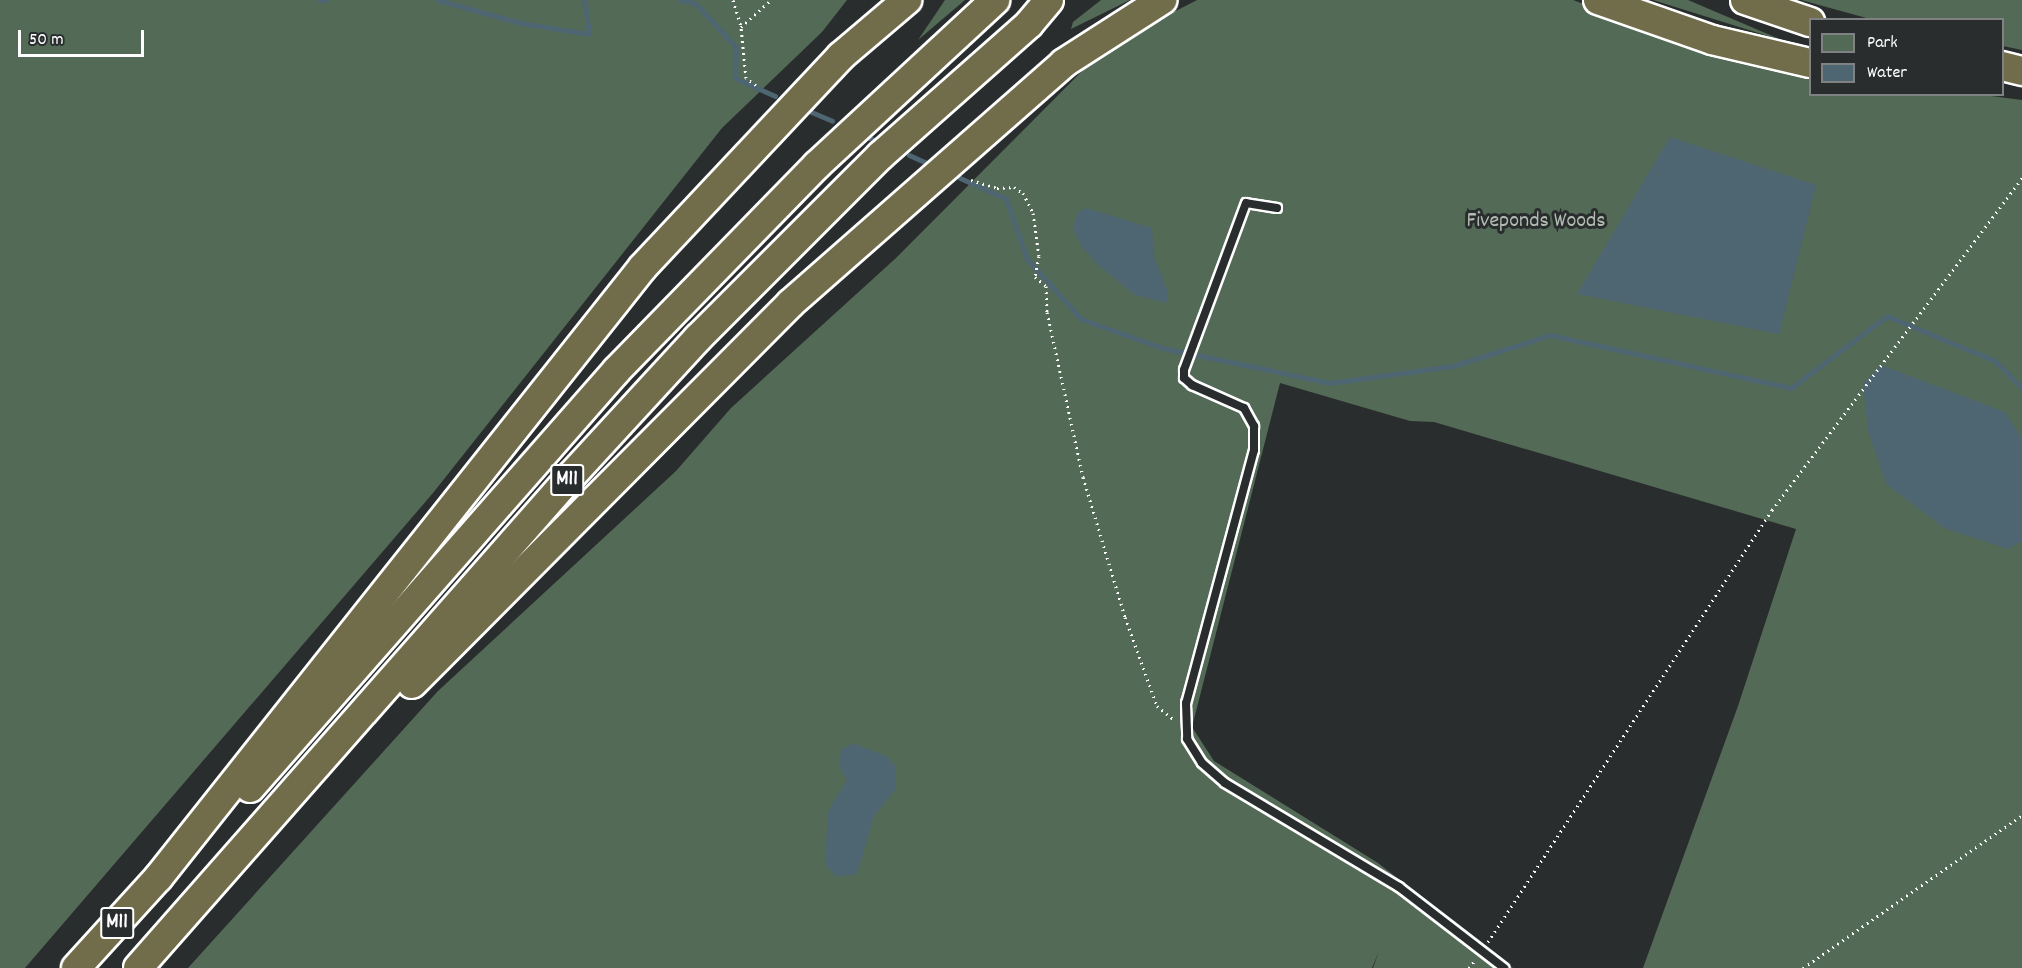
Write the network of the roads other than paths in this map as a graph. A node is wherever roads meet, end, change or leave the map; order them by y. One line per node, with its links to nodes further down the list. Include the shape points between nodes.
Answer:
1 (880, 0): 11 (highway)
2 (907, 0): 11 (highway)
3 (995, 0): 18 (highway, M11, via 862,122 699,284 520,477 212,831)
4 (1049, 0): 10 (highway, M11)
5 (1073, 0): 10 (highway)
6 (1162, 0): 19 (highway, via 1064,63 791,303)
7 (1598, 0): 12 (highway, via 1712,40)
8 (1745, 0): 9 (highway)
9 (1809, 22)
10 (1029, 24): 19 (highway, M11, via 880,156 698,338 572,475)
11 (842, 56): 18 (highway, via 688,217 603,314)
12 (1809, 63)
13 (2004, 66): 14 (highway)
14 (2022, 71)
15 (2022, 84): 16 (highway)
16 (2004, 86)
17 (1277, 208): 22 (lane, via 1246,203 1184,378 1244,408 1254,426 1254,450 1186,702 1184,725 1192,750 1225,783 1399,887)
18 (159, 878): 20 (highway, M11)
19 (215, 881): 21 (highway, M11)
20 (76, 968)
21 (138, 968)
22 (1504, 968)

